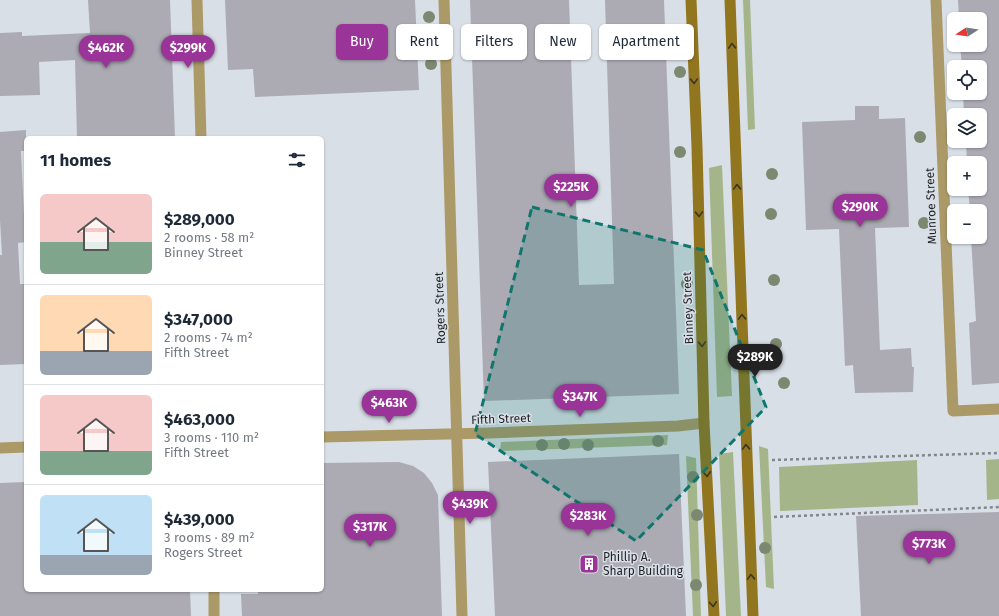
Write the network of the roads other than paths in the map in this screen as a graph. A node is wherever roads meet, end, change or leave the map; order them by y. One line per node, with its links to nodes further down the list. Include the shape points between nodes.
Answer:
1 (197, 0): 6 (street)
2 (444, 0): 9 (street, Rogers Street)
3 (691, 0): 8 (main road, Binney Street, one-way to 8)
4 (730, 0): 17 (main road, one-way to 4)
5 (936, 0): 7 (street, Munroe Street, via 953,411)
6 (201, 136)
7 (999, 409)
8 (704, 423): 9 (street, Fifth Street); 16 (main road, Binney Street, one-way to 16)
9 (457, 434): 10 (street, Fifth Street); 15 (street, Rogers Street)
10 (324, 437)
11 (0, 448): 12 (street)
12 (24, 448)
13 (214, 592): 14 (street)
14 (214, 616)
15 (462, 616)
16 (714, 616)
17 (752, 616)

